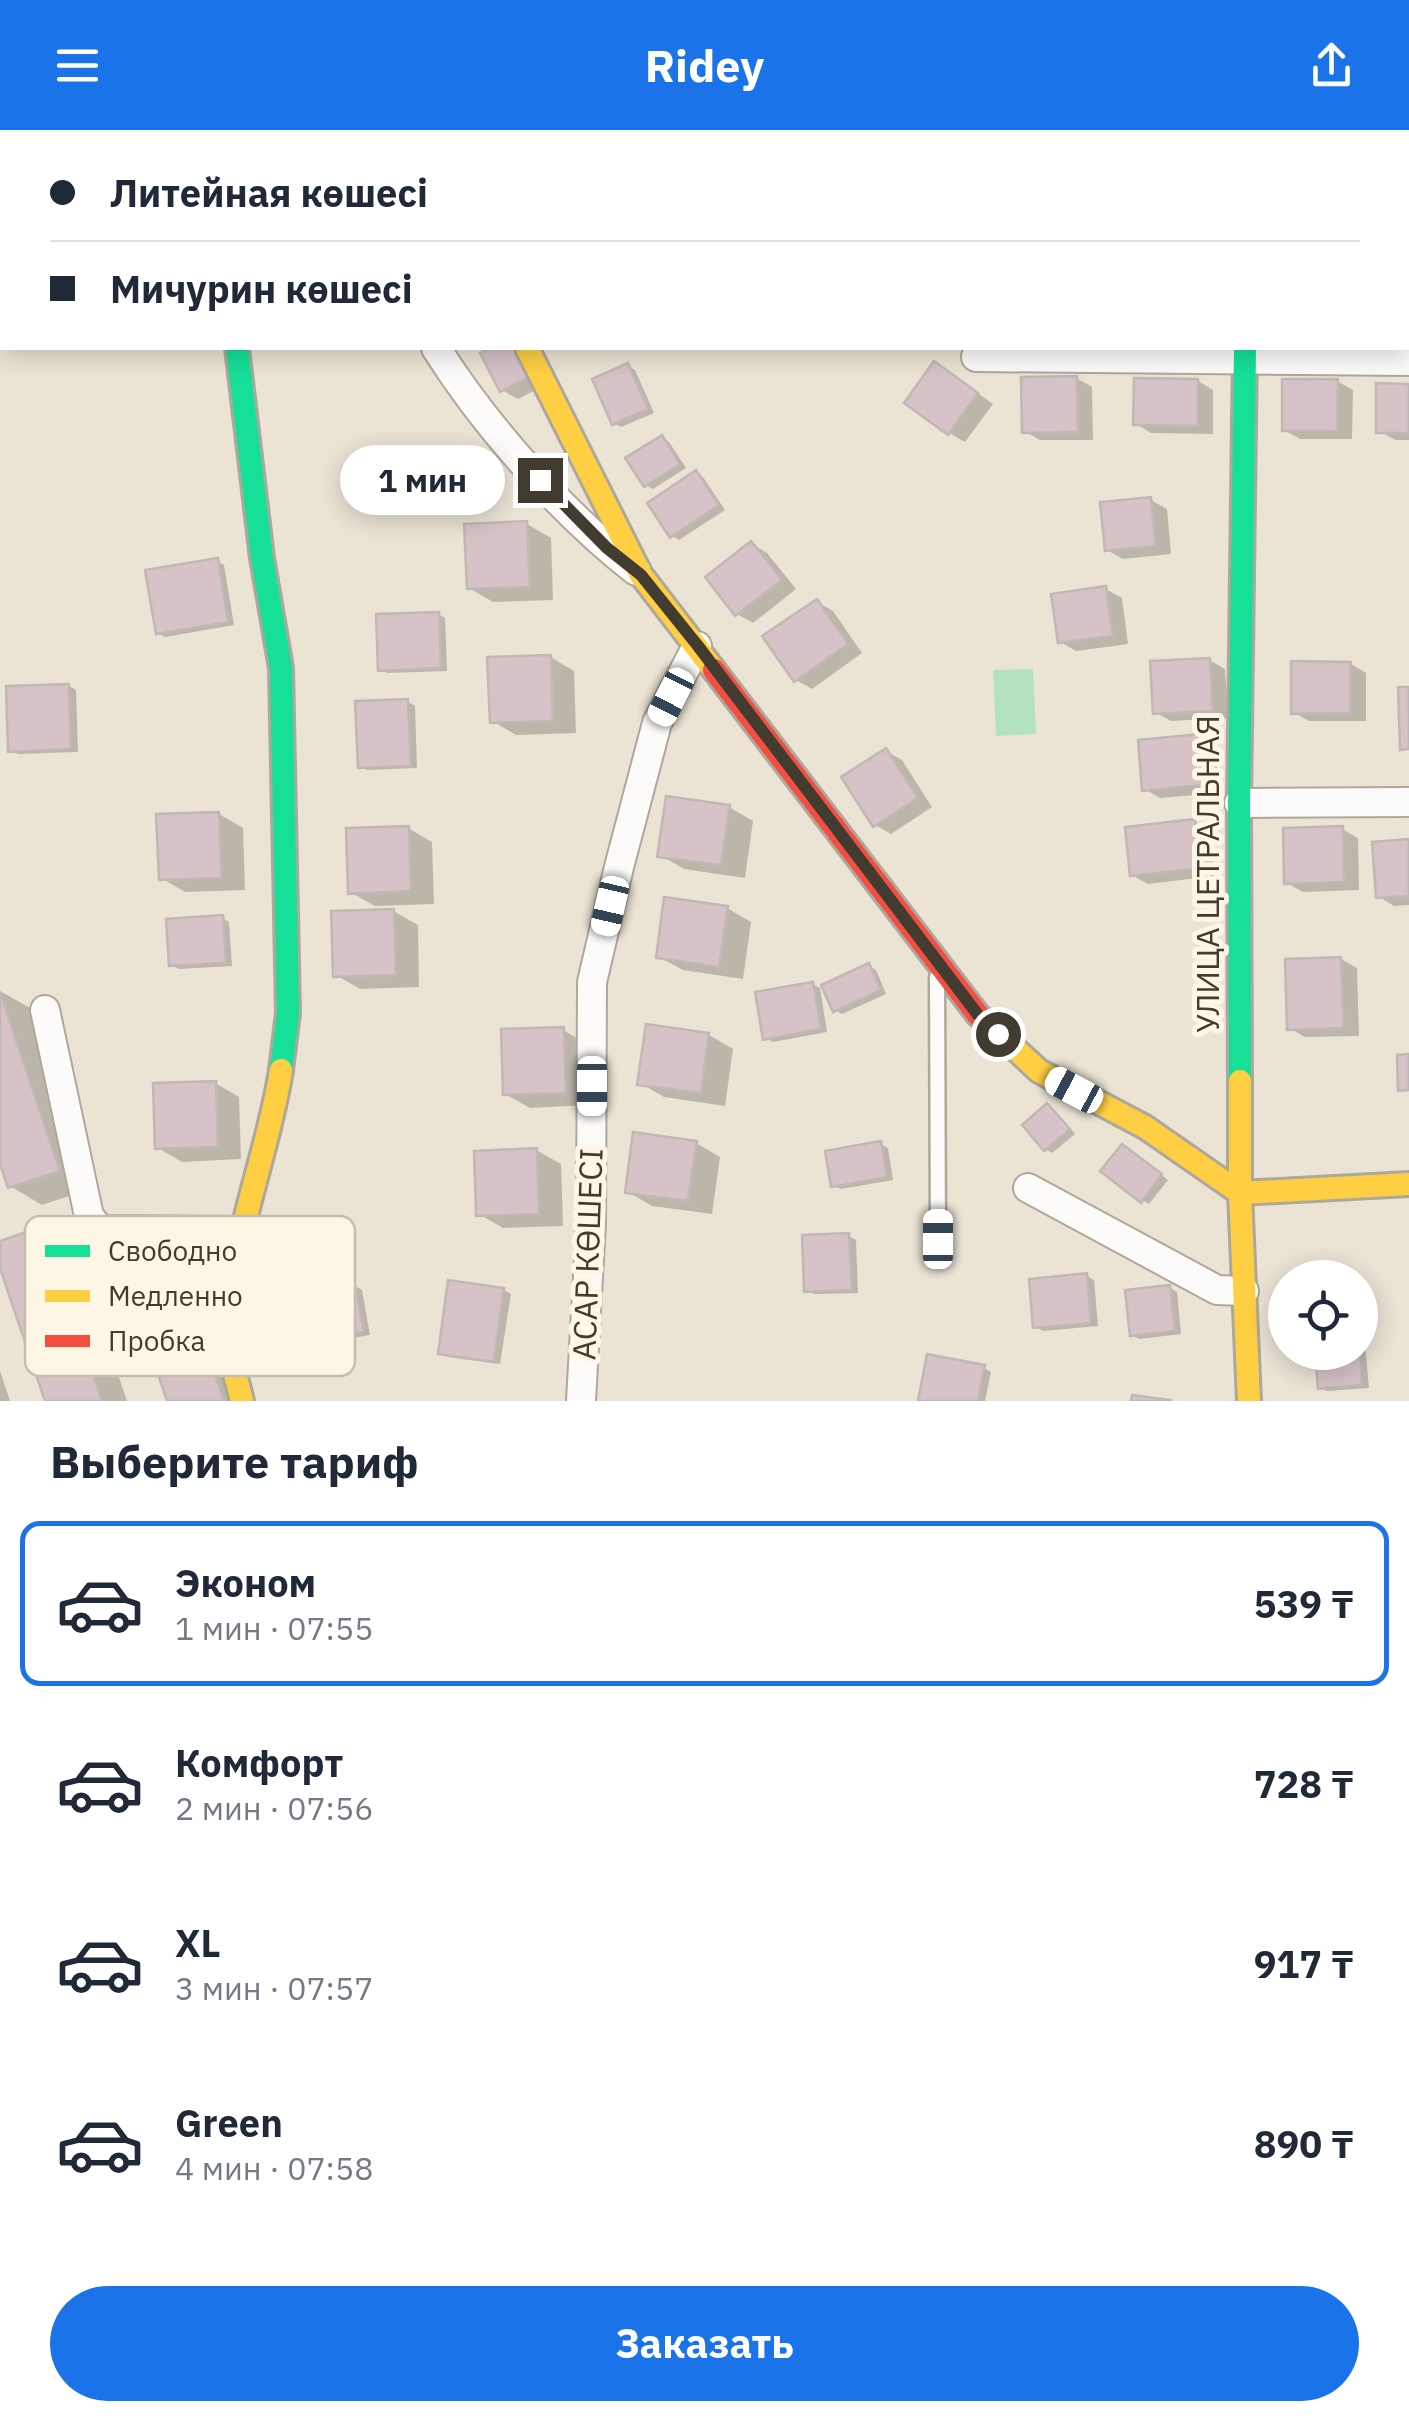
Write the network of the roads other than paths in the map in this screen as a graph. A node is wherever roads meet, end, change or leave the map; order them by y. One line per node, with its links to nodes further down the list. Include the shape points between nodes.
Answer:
1 (237, 350): 17 (street, via 281,668 288,1013 266,1146)
2 (437, 350): 7 (street, via 518,458)
3 (528, 350): 7 (street)
4 (1245, 354): 5 (street); 6 (street); 10 (street, УЛИЦА ЦЕТРАЛЬНАЯ)
5 (976, 358)
6 (1409, 362)
7 (641, 575): 8 (street)
8 (698, 646): 11 (street); 22 (street, АСАР КӨШЕСІ, via 658,723 592,982 591,1224)
9 (1409, 802): 10 (street)
10 (1238, 803): 15 (street, УЛИЦА ЦЕТРАЛЬНАЯ)
11 (937, 962): 15 (street, via 978,1015 1039,1072 1145,1127); 18 (lane)
12 (45, 1010): 16 (street)
13 (1409, 1184): 15 (street)
14 (1028, 1188): 19 (street, via 1217,1290)
15 (1240, 1194): 19 (street, УЛИЦА ЦЕТРАЛЬНАЯ)
16 (90, 1216)
17 (246, 1216)
18 (938, 1239)
19 (1244, 1291): 23 (street, УЛИЦА ЦЕТРАЛЬНАЯ)
20 (237, 1376): 21 (street)
21 (242, 1401)
22 (581, 1401)
23 (1249, 1401)

